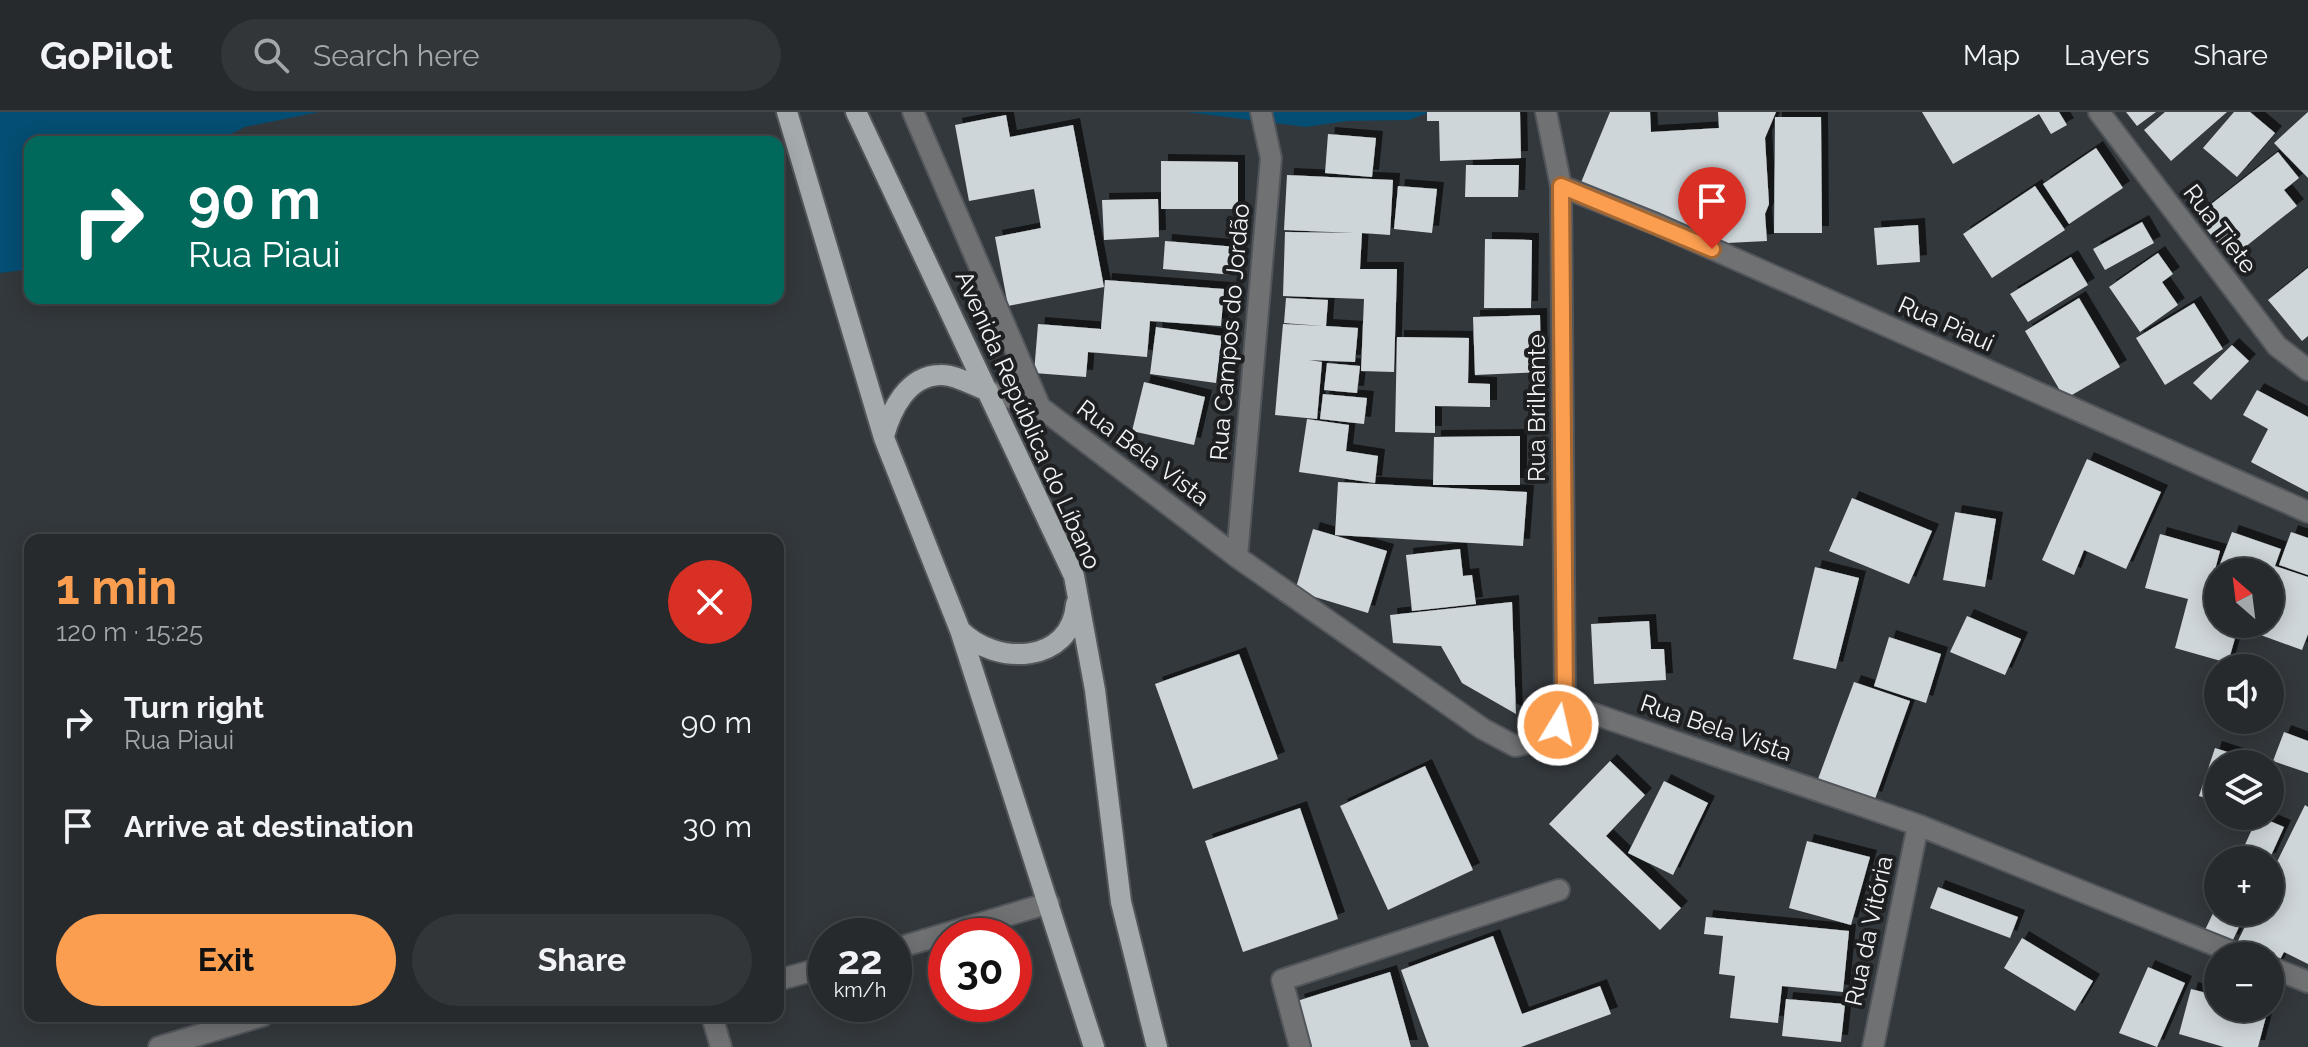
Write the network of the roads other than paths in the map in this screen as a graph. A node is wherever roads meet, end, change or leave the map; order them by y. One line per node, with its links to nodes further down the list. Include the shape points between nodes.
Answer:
1 (787, 112): 11 (main road)
2 (856, 112): 9 (main road, Avenida República do Líbano)
3 (913, 112): 10 (street)
4 (1261, 112): 13 (street, Rua Campos do Jordão, via 1271,158)
5 (1546, 112): 7 (street, Rua Brilhante)
6 (2099, 112): 8 (street, Rua Tiete, via 2277,346)
7 (1561, 186): 12 (street, Rua Piaui); 16 (street, Rua Brilhante)
8 (2308, 370)
9 (988, 391): 10 (street, Rua Bela Vista); 11 (main road, via 941,375 928,378 897,402); 14 (main road, Avenida República do Líbano)
10 (1040, 407): 13 (street, Rua Bela Vista)
11 (884, 438): 15 (main road)
12 (2308, 512)
13 (1237, 557): 16 (street, Rua Bela Vista, via 1515,746 1543,740 1558,725)
14 (1074, 576): 15 (main road, via 1074,622 1055,642 1035,652 997,654); 31 (main road, Avenida República do Líbano, via 1095,690 1121,902)
15 (960, 630): 19 (main road)
16 (1565, 704): 17 (street, Rua Bela Vista)
17 (1918, 825): 20 (street, Rua Bela Vista); 33 (street, Rua da Vitória)
18 (1559, 890): 32 (street, via 1282,980)
19 (1049, 903): 21 (street); 30 (main road)
20 (2207, 942)
21 (912, 944)
22 (808, 972): 24 (street)
23 (2284, 973): 25 (street)
24 (784, 978)
25 (2308, 982)
26 (242, 1022): 28 (street)
27 (714, 1022): 29 (street)
28 (159, 1047)
29 (721, 1047)
30 (1094, 1047)
31 (1157, 1047)
32 (1300, 1047)
33 (1873, 1047)

